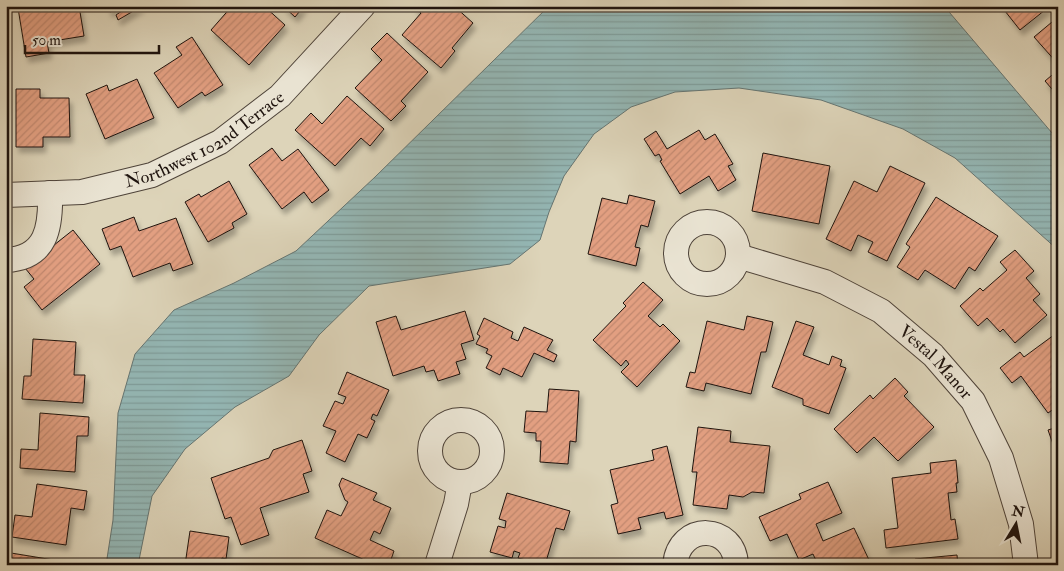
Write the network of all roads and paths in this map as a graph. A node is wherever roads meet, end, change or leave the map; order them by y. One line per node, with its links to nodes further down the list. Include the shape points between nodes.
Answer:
1 (363, 6): 2 (street, Northwest 102nd Terrace, via 280,96 220,142 152,175 82,192)
2 (50, 193): 3 (street, Northwest 102nd Terrace); 5 (street, via 51,210 42,244 31,255)
3 (6, 195)
4 (738, 256): 10 (street, Vestal Manor, via 825,282 881,311 933,354 973,401 1001,458 1021,524)
5 (6, 260)
6 (460, 482): 7 (street)
7 (438, 565)
8 (675, 565): 9 (street, via 680,546 697,534 708,533 726,541 733,549)
9 (736, 565)
10 (1026, 565)

